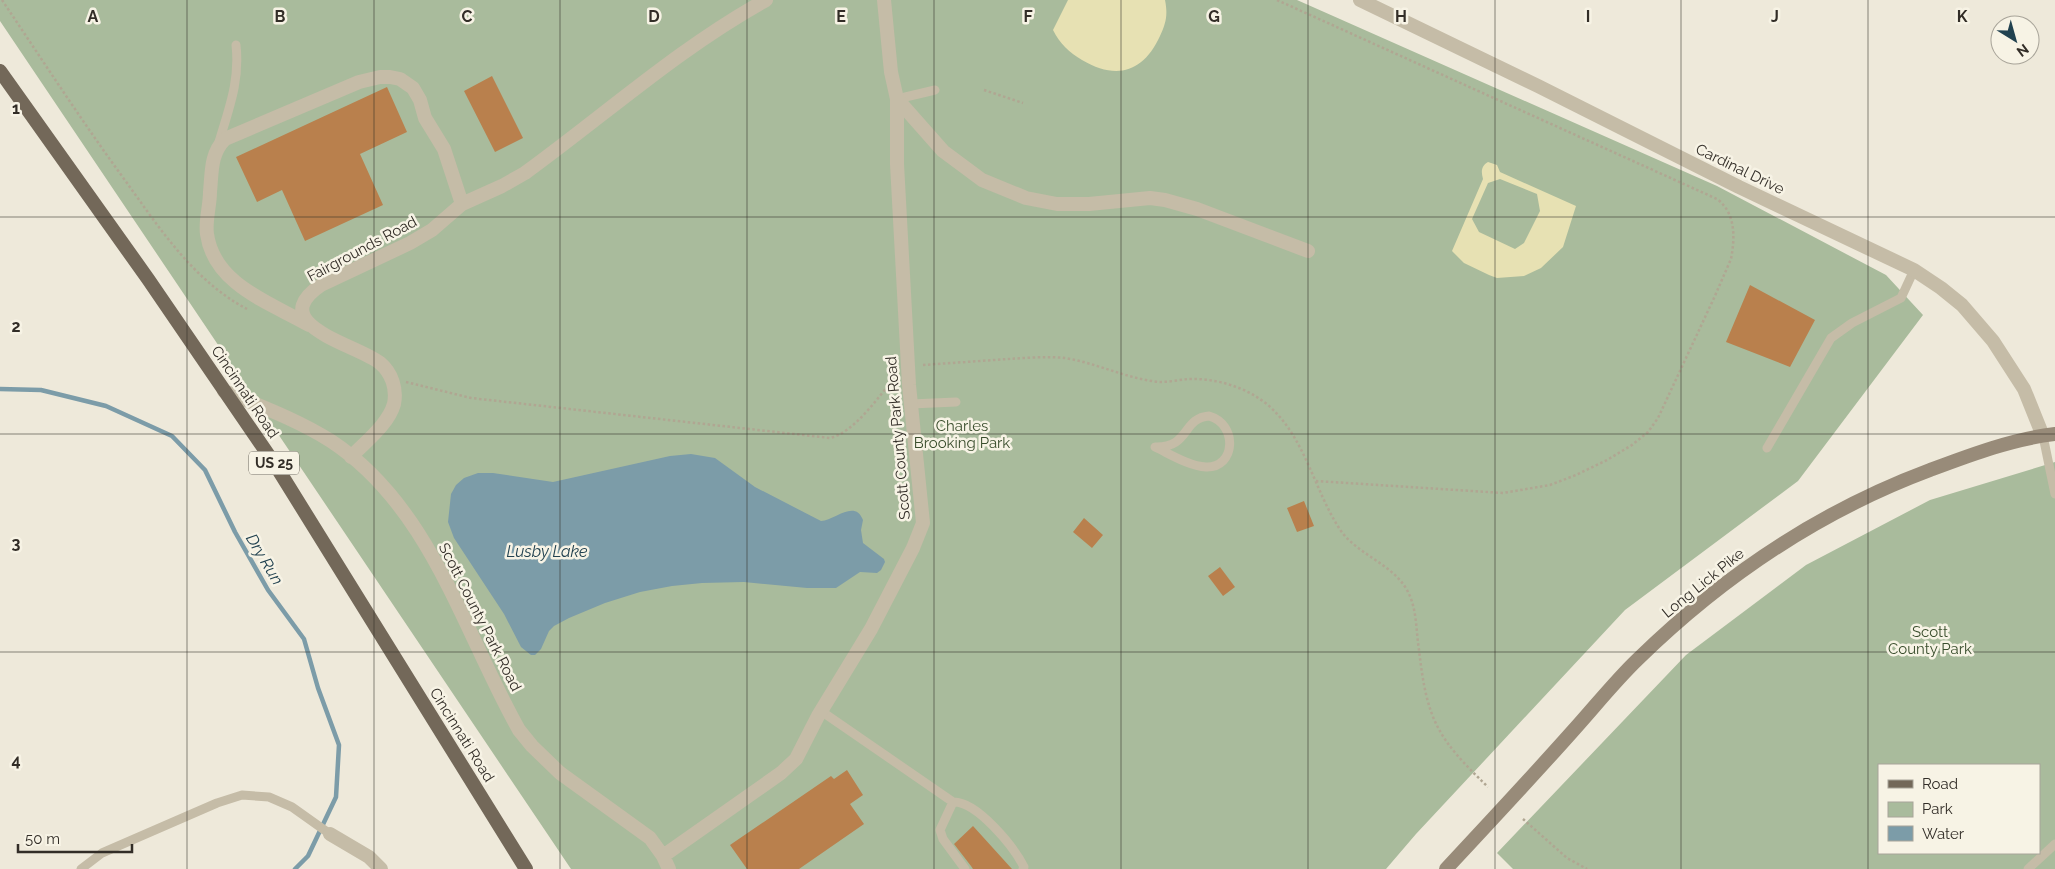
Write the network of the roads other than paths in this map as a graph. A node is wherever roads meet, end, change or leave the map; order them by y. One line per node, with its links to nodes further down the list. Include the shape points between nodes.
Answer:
1 (766, 0): 9 (street, Fairgrounds Road, via 683,54 525,173)
2 (884, 0): 7 (street, Scott County Park Road)
3 (1360, 0): 11 (street, Cardinal Drive)
4 (236, 45): 8 (lane, via 238,67)
5 (0, 71): 13 (main road, Cincinnati Road / US 25)
6 (935, 90): 7 (lane)
7 (897, 99): 10 (street, via 955,162 982,180 1011,193 1057,204 1165,200); 15 (street, Scott County Park Road, via 897,164)
8 (219, 145): 9 (street, via 232,134 359,82 390,77 408,83 418,96 425,118 444,149); 12 (street, via 214,158 207,224 212,250 223,269 243,288)
9 (462, 204): 12 (street, Fairgrounds Road, via 422,237 313,290 303,308)
10 (1308, 251)
11 (1914, 270): 16 (street, Cardinal Drive, via 1962,305 1993,342 2008,361); 18 (lane, via 1901,298 1852,323 1831,338)
12 (309, 325): 19 (street, via 327,337 371,356 391,377 395,394 393,405)
13 (224, 391): 19 (street, Scott County Park Road, via 300,424); 28 (main road, Cincinnati Road / US 25, via 276,466)
14 (956, 402): 15 (lane)
15 (911, 404): 21 (street, Scott County Park Road, via 923,523 891,592)
16 (2049, 435): 20 (lane); 31 (main road, Long Lick Pike, via 1971,455 1905,480 1799,532 1751,565 1696,607 1637,660)
17 (1155, 447): 17 (lane, via 1207,467 1221,462 1231,442 1222,422 1209,416 1195,421 1173,445)
18 (1767, 448)
19 (351, 457): 25 (street, Scott County Park Road, via 388,494 423,541 451,589 509,712 532,746 560,773 650,838)
20 (2055, 494)
21 (821, 711): 22 (lane); 25 (street, Scott County Park Road, via 796,759)
22 (953, 802): 29 (lane, via 940,830); 30 (lane, via 972,808 999,832 1019,856)
23 (330, 834): 26 (lane, via 292,807 269,797 242,795 216,802 102,853); 27 (street, via 369,857)
24 (2055, 844): 32 (lane)
25 (666, 863)
26 (81, 869)
27 (380, 869)
28 (526, 869)
29 (965, 869)
30 (1023, 869)
31 (1446, 869)
32 (2028, 869)

